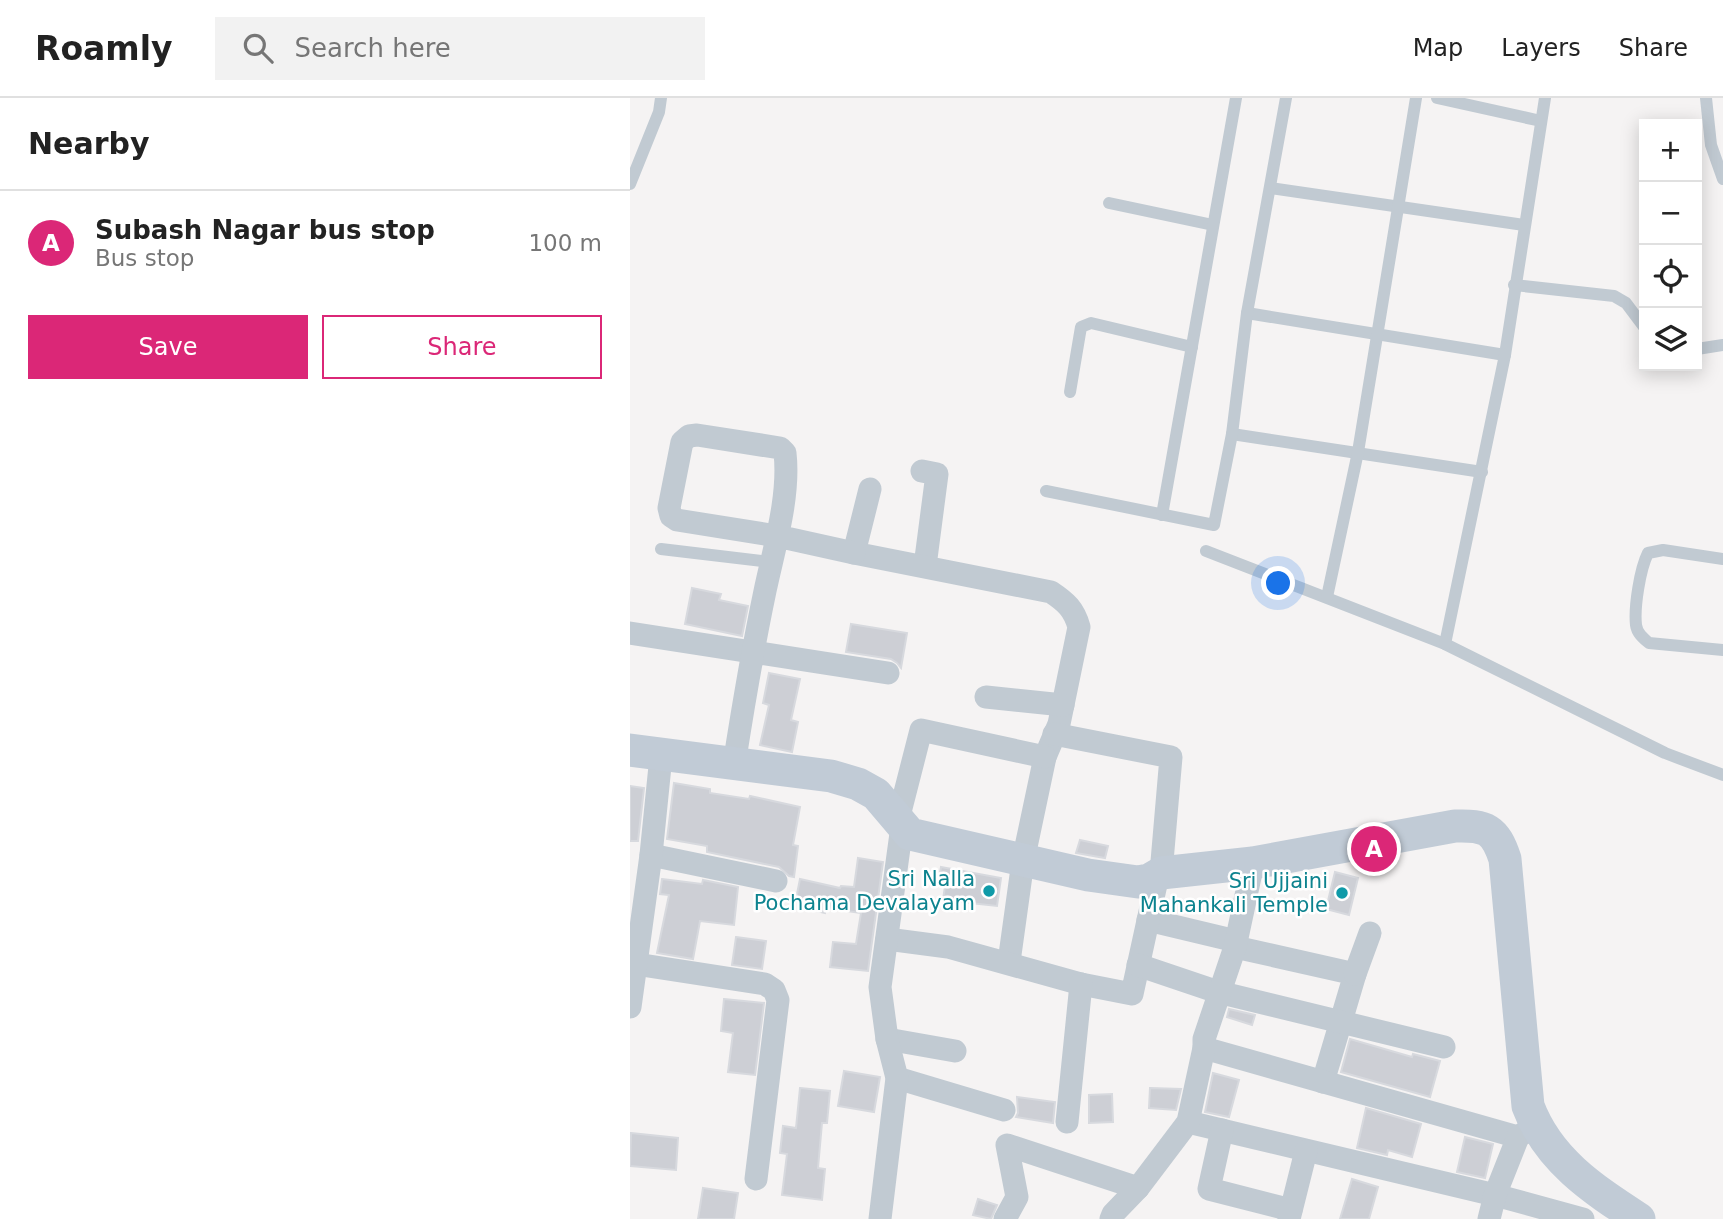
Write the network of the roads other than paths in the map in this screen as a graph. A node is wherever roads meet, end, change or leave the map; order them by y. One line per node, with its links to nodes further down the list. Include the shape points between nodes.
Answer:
1 (661, 98): 10 (lane)
2 (1236, 98): 14 (lane)
3 (1286, 98): 11 (lane)
4 (1416, 98): 13 (lane)
5 (1437, 98): 8 (lane)
6 (1545, 98): 8 (lane)
7 (1706, 98): 9 (lane, via 1711,145)
8 (1541, 121): 15 (lane)
9 (1723, 179)
10 (630, 184)
11 (1270, 188): 13 (lane); 17 (lane)
12 (1109, 203): 14 (lane)
13 (1398, 208): 15 (lane); 19 (lane)
14 (1213, 225): 21 (lane)
15 (1524, 225): 16 (lane)
16 (1514, 285): 18 (lane, via 1615,296); 23 (lane)
17 (1247, 313): 19 (lane); 25 (lane)
18 (1639, 320)
19 (1377, 335): 23 (lane); 26 (lane)
20 (1723, 345): 22 (lane)
21 (1192, 347): 24 (lane, via 1086,323 1081,327); 31 (lane)
22 (1702, 348)
23 (1505, 355): 28 (lane)
24 (1070, 392)
25 (1232, 434): 26 (lane); 31 (lane, via 1214,525)
26 (1358, 452): 28 (lane); 39 (lane)
27 (922, 471): 38 (street, via 937,474)
28 (1482, 472): 41 (lane)
29 (870, 489): 35 (street)
30 (1046, 491): 31 (lane)
31 (1162, 515)
32 (777, 536): 32 (street, via 785,453 780,448 697,435 682,442 671,516); 35 (street); 37 (street)
33 (661, 549): 37 (lane)
34 (1206, 551): 39 (lane)
35 (854, 553): 38 (street)
36 (1723, 559): 42 (lane, via 1663,550 1648,553 1636,627 1649,643)
37 (771, 562): 43 (street)
38 (925, 566): 46 (street, via 1051,592 1068,603 1079,627)
39 (1327, 597): 41 (lane)
40 (630, 633): 43 (street)
41 (1445, 644): 51 (lane, via 1665,753)
42 (1723, 650)
43 (752, 653): 44 (street); 50 (street)
44 (888, 673)
45 (986, 697): 46 (street)
46 (1063, 705): 47 (street)
47 (1054, 734): 49 (street); 56 (street, via 1171,757)
48 (646, 753): 50 (street); 53 (street)
49 (1045, 757): 52 (street, via 921,730); 54 (street)
50 (734, 765): 52 (street, via 831,776 858,784 876,793)
51 (1723, 775)
52 (900, 823): 54 (street, via 911,834); 60 (street)
53 (651, 855): 57 (street); 63 (street)
54 (1023, 861): 56 (street, via 1138,882); 62 (street)
55 (1253, 863): 56 (street); 61 (street); 80 (street, via 1455,826 1490,831 1505,859)
56 (1159, 874): 58 (street)
57 (776, 881)
58 (1148, 920): 61 (street); 64 (street)
59 (1370, 933): 65 (street)
60 (887, 939): 62 (street); 70 (street, via 880,987)
61 (1235, 944): 65 (street); 67 (street)
62 (1009, 962): 66 (street)
63 (633, 963): 68 (street); 82 (street, via 765,984 774,990 778,1000)
64 (1138, 965): 66 (street, via 1132,994); 67 (street)
65 (1355, 974): 69 (street)
66 (1081, 984): 77 (street)
67 (1218, 992): 69 (street); 72 (street)
68 (630, 1007)
69 (1341, 1021): 71 (street); 75 (street)
70 (887, 1039): 73 (street); 74 (street)
71 (1444, 1047)
72 (1204, 1048): 75 (street); 78 (street)
73 (955, 1052)
74 (897, 1078): 76 (street); 86 (street)
75 (1323, 1082): 80 (street)
76 (1004, 1110)
77 (1067, 1122)
78 (1188, 1122): 79 (street); 83 (street)
79 (1222, 1130): 81 (street); 85 (street, via 1209,1189)
80 (1527, 1131): 84 (street); 91 (street, via 1550,1146 1587,1185)
81 (1306, 1152): 84 (street); 85 (street)
82 (756, 1179)
83 (1138, 1188): 87 (street, via 1007,1145 1017,1197); 88 (street)
84 (1495, 1195): 89 (street); 90 (street)
85 (1290, 1215)
86 (880, 1219)
87 (1005, 1219)
88 (1111, 1219)
89 (1489, 1219)
90 (1583, 1219)
91 (1639, 1219)

